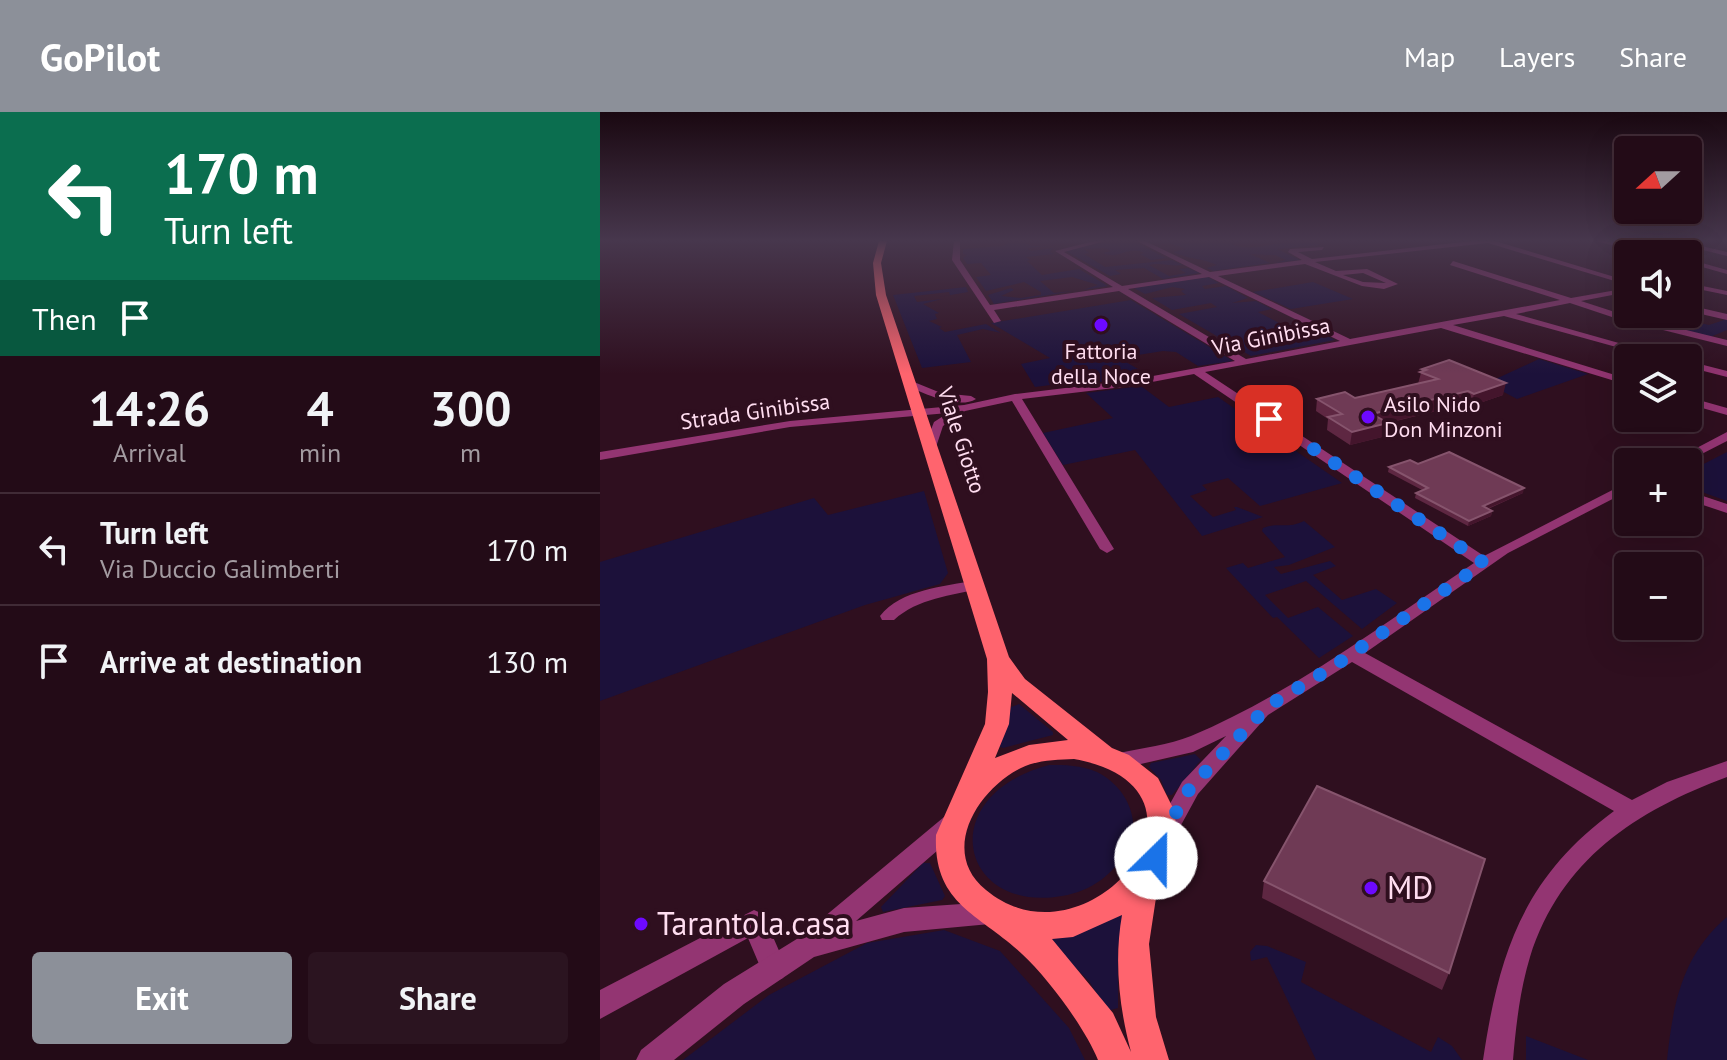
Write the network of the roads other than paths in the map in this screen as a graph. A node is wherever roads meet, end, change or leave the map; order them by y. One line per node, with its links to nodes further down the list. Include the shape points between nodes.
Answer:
1 (880, 285): 26 (main road, Viale Giotto)
2 (973, 285): 12 (street)
3 (1115, 285): 8 (street)
4 (1138, 285): 8 (street)
5 (1234, 285): 18 (street)
6 (1520, 285): 11 (street)
7 (1702, 287): 10 (street)
8 (1120, 288): 12 (street); 21 (street)
9 (1614, 293): 11 (street, Via Ginibissa)
10 (1727, 293)
11 (1564, 300): 14 (street, Via Ginibissa); 19 (street)
12 (988, 308): 16 (street)
13 (1702, 311): 15 (street)
14 (1498, 312): 17 (street, Via Ginibissa); 20 (street)
15 (1727, 317)
16 (997, 321)
17 (1440, 324): 18 (street, Via Ginibissa); 25 (street)
18 (1347, 341): 21 (street, Via Ginibissa)
19 (1727, 343)
20 (1616, 344)
21 (1243, 361): 23 (street, Via Ginibissa)
22 (1702, 368): 24 (street)
23 (1196, 371): 27 (street, Via Ginibissa); 41 (street)
24 (1727, 374)
25 (1614, 378)
26 (909, 383): 28 (street, Via Ginibissa, via 939,396); 31 (main road, Viale Giotto)
27 (1015, 397): 28 (street, Via Ginibissa); 30 (street, Via Ginibissa); 40 (street)
28 (993, 398): 31 (street, Via Ginibissa)
29 (1702, 404): 32 (street)
30 (964, 408): 31 (street, Via Ginibissa); 34 (street, Via Ginibissa, via 938,424)
31 (917, 410): 34 (main road, Viale Giotto); 36 (street, Strada Ginibissa, via 790,424)
32 (1727, 412)
33 (1727, 436): 35 (street)
34 (930, 447): 42 (main road, Viale Giotto)
35 (1702, 449)
36 (600, 456)
37 (1614, 493): 41 (street)
38 (1702, 500): 39 (street)
39 (1727, 509)
40 (1107, 549)
41 (1484, 563): 44 (street)
42 (976, 585): 43 (street, via 908,603); 45 (main road, Viale Giotto)
43 (888, 616)
44 (1352, 654): 46 (street); 49 (street)
45 (998, 659): 47 (main road, Viale Giotto, via 1017,685); 50 (main road, Viale Giotto, via 997,724)
46 (1268, 706): 47 (street, via 1193,744); 51 (street, via 1190,788)
47 (1112, 758): 50 (main road, via 1074,749 1025,756 978,784); 51 (main road, Viale Giotto, via 1146,784 1157,802)
48 (1727, 769): 49 (street)
49 (1629, 809): 60 (street, via 1559,875 1533,915 1504,1002)
50 (957, 814): 53 (main road, Viale Giotto, via 949,844 952,869 969,897); 54 (street)
51 (1161, 839): 52 (main road)
52 (1144, 878): 53 (main road, via 1117,904 1090,918 1049,926); 59 (main road, via 1133,944 1139,1017)
53 (999, 917): 54 (street, via 904,920); 58 (main road, Viale Giotto, via 1037,946 1101,1025)
54 (809, 946): 55 (street)
55 (774, 969): 56 (street, via 754,922); 57 (street)
56 (600, 1005)
57 (651, 1060)
58 (1116, 1060)
59 (1151, 1060)
60 (1498, 1060)

